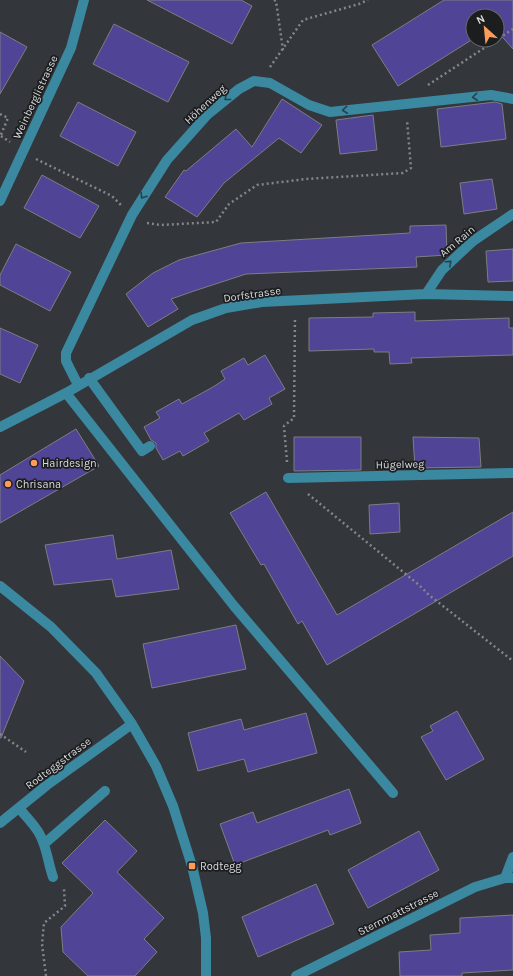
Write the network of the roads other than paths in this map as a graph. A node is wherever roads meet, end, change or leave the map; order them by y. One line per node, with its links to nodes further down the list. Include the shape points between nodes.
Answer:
1 (84, 0): 3 (street, Weinberglistrasse, via 71,48)
2 (513, 99): 8 (street, Höhenweg, one-way to 8, via 491,95 330,112 309,105 270,83 254,82 239,89 208,114 167,160 131,217 66,353 66,361)
3 (0, 201)
4 (513, 214): 5 (street, Am Rain, one-way to 4, via 442,270 473,241)
5 (426, 294): 6 (street, Dorfstrasse); 7 (street, Dorfstrasse, via 262,302 226,308 192,320)
6 (513, 296)
7 (89, 378): 8 (street, Dorfstrasse); 11 (street, via 142,451)
8 (78, 385): 9 (street, Dorfstrasse)
9 (66, 392): 10 (street, Dorfstrasse); 17 (street, via 234,606)
10 (0, 427)
11 (150, 446)
12 (513, 473): 13 (street, Hügelweg)
13 (288, 478)
14 (0, 586): 15 (street, via 51,627 96,673)
15 (132, 724): 18 (street, Rodteggstrasse); 24 (street, via 156,766 174,806 192,866 203,913)
16 (105, 791): 20 (street)
17 (393, 793)
18 (19, 808): 19 (street, Rodteggstrasse); 20 (street, via 41,836)
19 (0, 823)
20 (44, 844): 22 (street)
21 (513, 857): 23 (street)
22 (53, 877)
23 (509, 878): 25 (street, Sternmattstrasse, via 474,887)
24 (206, 976)
25 (296, 976)

